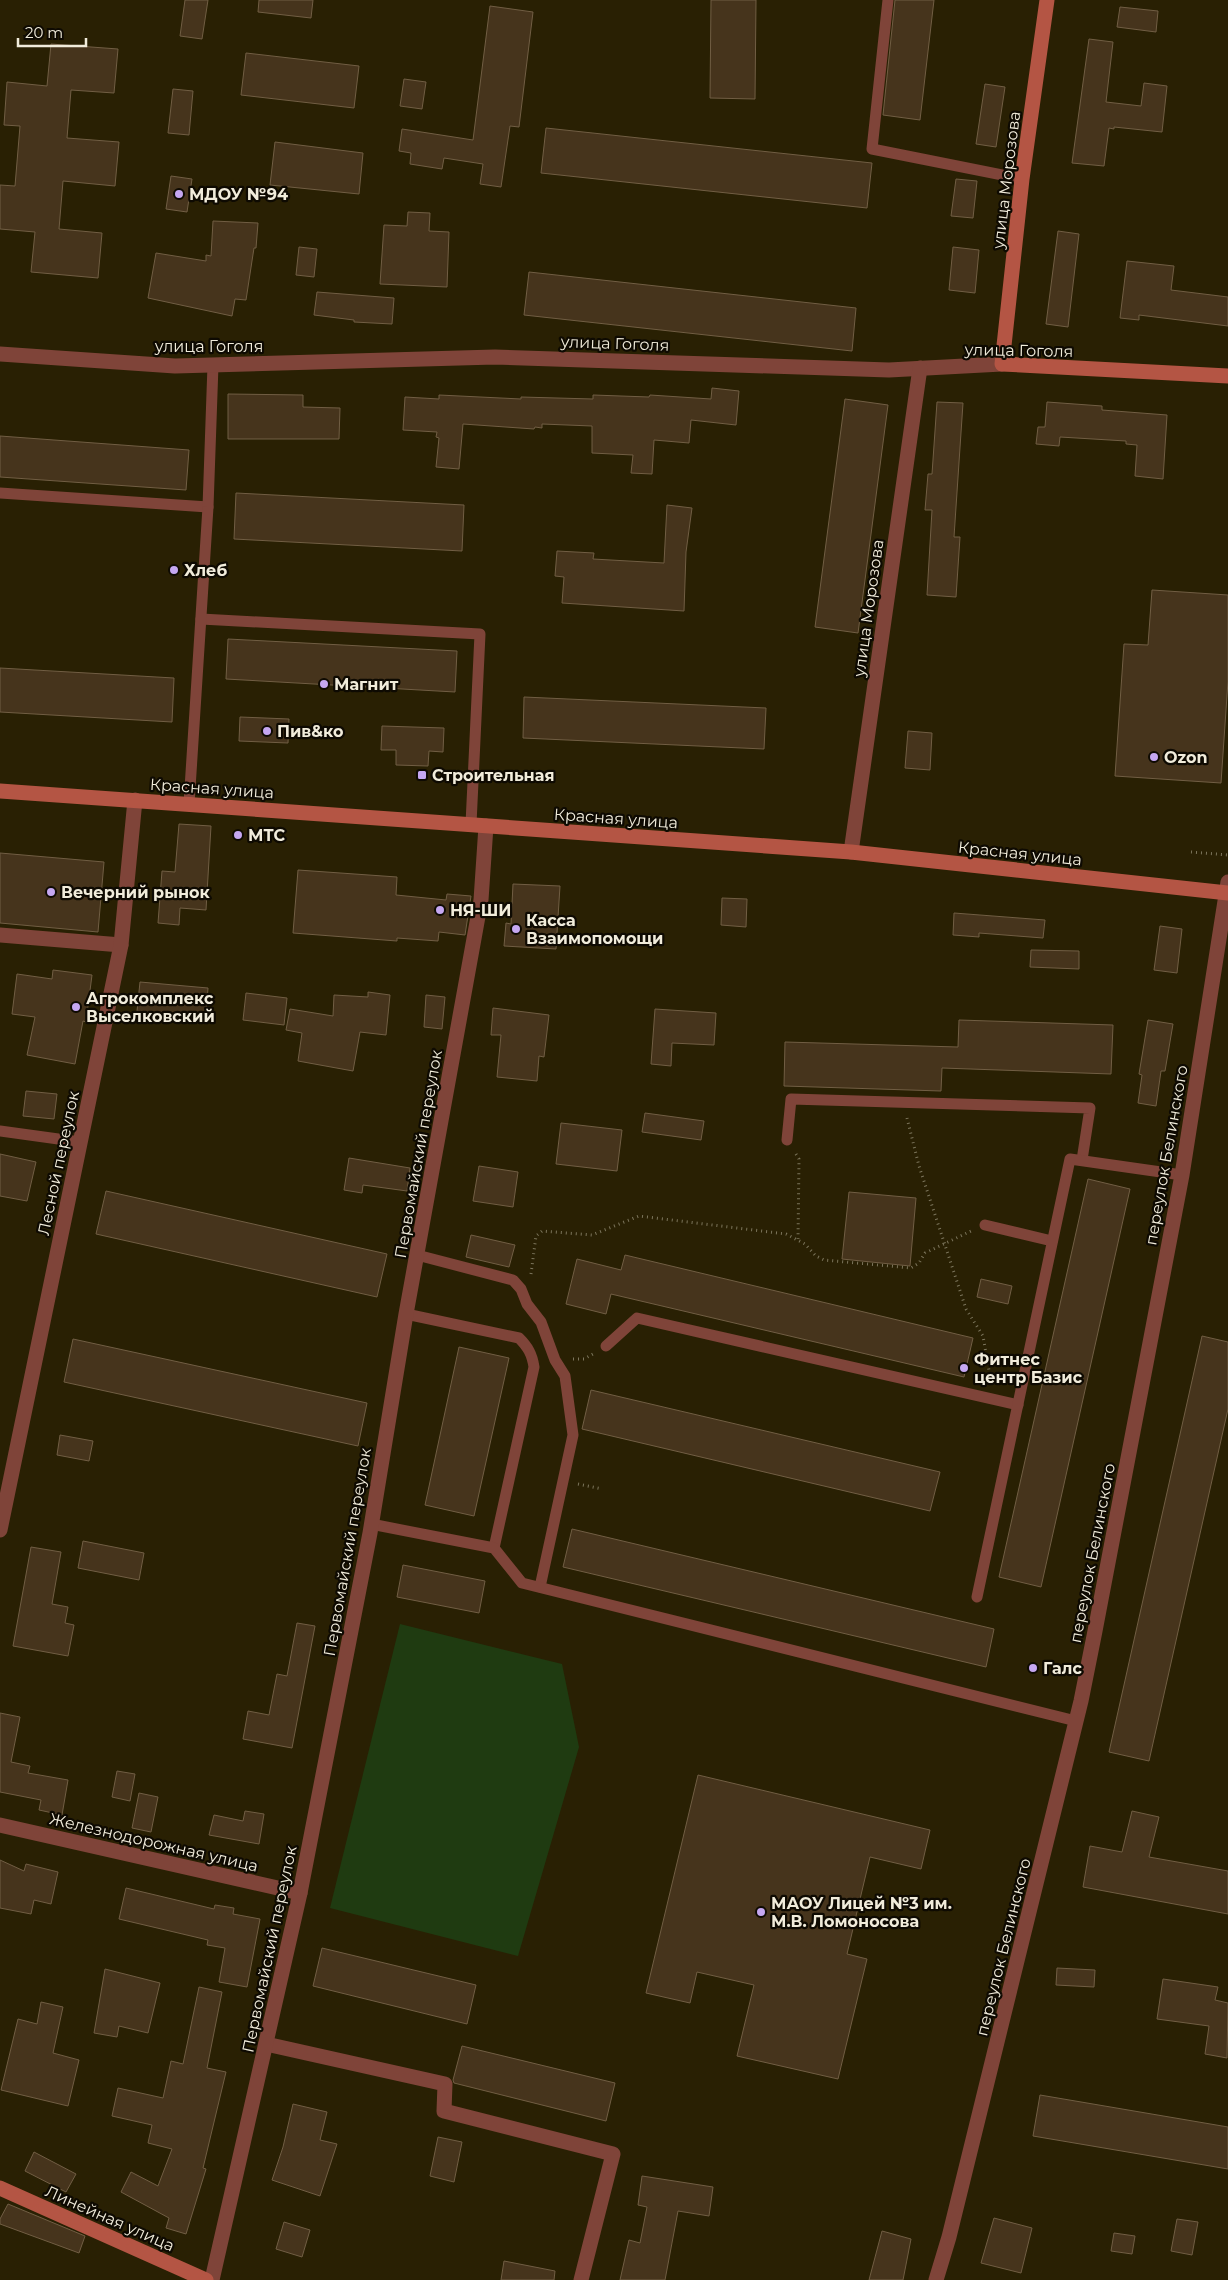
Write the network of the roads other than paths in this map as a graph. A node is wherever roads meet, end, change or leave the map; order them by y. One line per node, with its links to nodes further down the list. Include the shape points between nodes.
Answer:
1 (888, 0): 3 (lane, via 872,149)
2 (1047, 0): 3 (main road, улица Морозова)
3 (1022, 179): 5 (main road, улица Морозова)
4 (0, 354): 6 (street, улица Гоголя, via 175,366)
5 (1002, 364): 7 (street, улица Гоголя); 8 (main road, улица Гоголя)
6 (212, 365): 7 (street, улица Гоголя, via 494,357 879,370); 10 (lane)
7 (920, 368): 17 (street, улица Морозова)
8 (1228, 376)
9 (0, 492): 10 (lane)
10 (208, 507): 11 (lane)
11 (201, 619): 14 (lane); 15 (lane, via 480,634)
12 (0, 791): 13 (main road, Красная улица)
13 (135, 800): 14 (main road, Красная улица); 20 (street, Лесной переулок)
14 (189, 804): 15 (main road, Красная улица)
15 (470, 824): 16 (main road, Красная улица)
16 (486, 826): 17 (main road, Красная улица); 28 (street, Первомайский переулок, via 481,900)
17 (850, 852): 18 (main road, Красная улица)
18 (1228, 889): 25 (street, переулок Белинского)
19 (0, 935): 20 (street)
20 (121, 945): 23 (street, Лесной переулок)
21 (0, 1131): 23 (lane)
22 (787, 1140): 24 (lane, via 791,1099 1090,1108)
23 (80, 1142): 33 (street, Лесной переулок)
24 (1082, 1160): 25 (lane); 27 (lane, via 1070,1158)
25 (1182, 1175): 37 (street, переулок Белинского)
26 (985, 1225): 27 (lane)
27 (1052, 1241): 31 (lane)
28 (417, 1255): 29 (street, Первомайский переулок); 35 (lane, via 513,1280 541,1322 555,1360 565,1376 573,1435)
29 (406, 1314): 32 (street, Первомайский переулок); 34 (lane, via 519,1338 532,1355 534,1367)
30 (606, 1346): 31 (lane, via 638,1318)
31 (1018, 1405): 36 (lane)
32 (371, 1524): 34 (lane); 39 (street, Первомайский переулок)
33 (0, 1530)
34 (494, 1548): 35 (lane, via 522,1583)
35 (540, 1587): 37 (lane)
36 (977, 1597)
37 (1076, 1721): 45 (street, переулок Белинского)
38 (0, 1825): 39 (street, Железнодорожная улица)
39 (300, 1893): 40 (street, Первомайский переулок)
40 (266, 2044): 43 (street, Первомайский переулок); 44 (street, via 445,2084 444,2111 613,2154)
41 (0, 2188): 42 (main road, Линейная улица)
42 (206, 2280)
43 (212, 2280)
44 (580, 2280)
45 (936, 2280)

